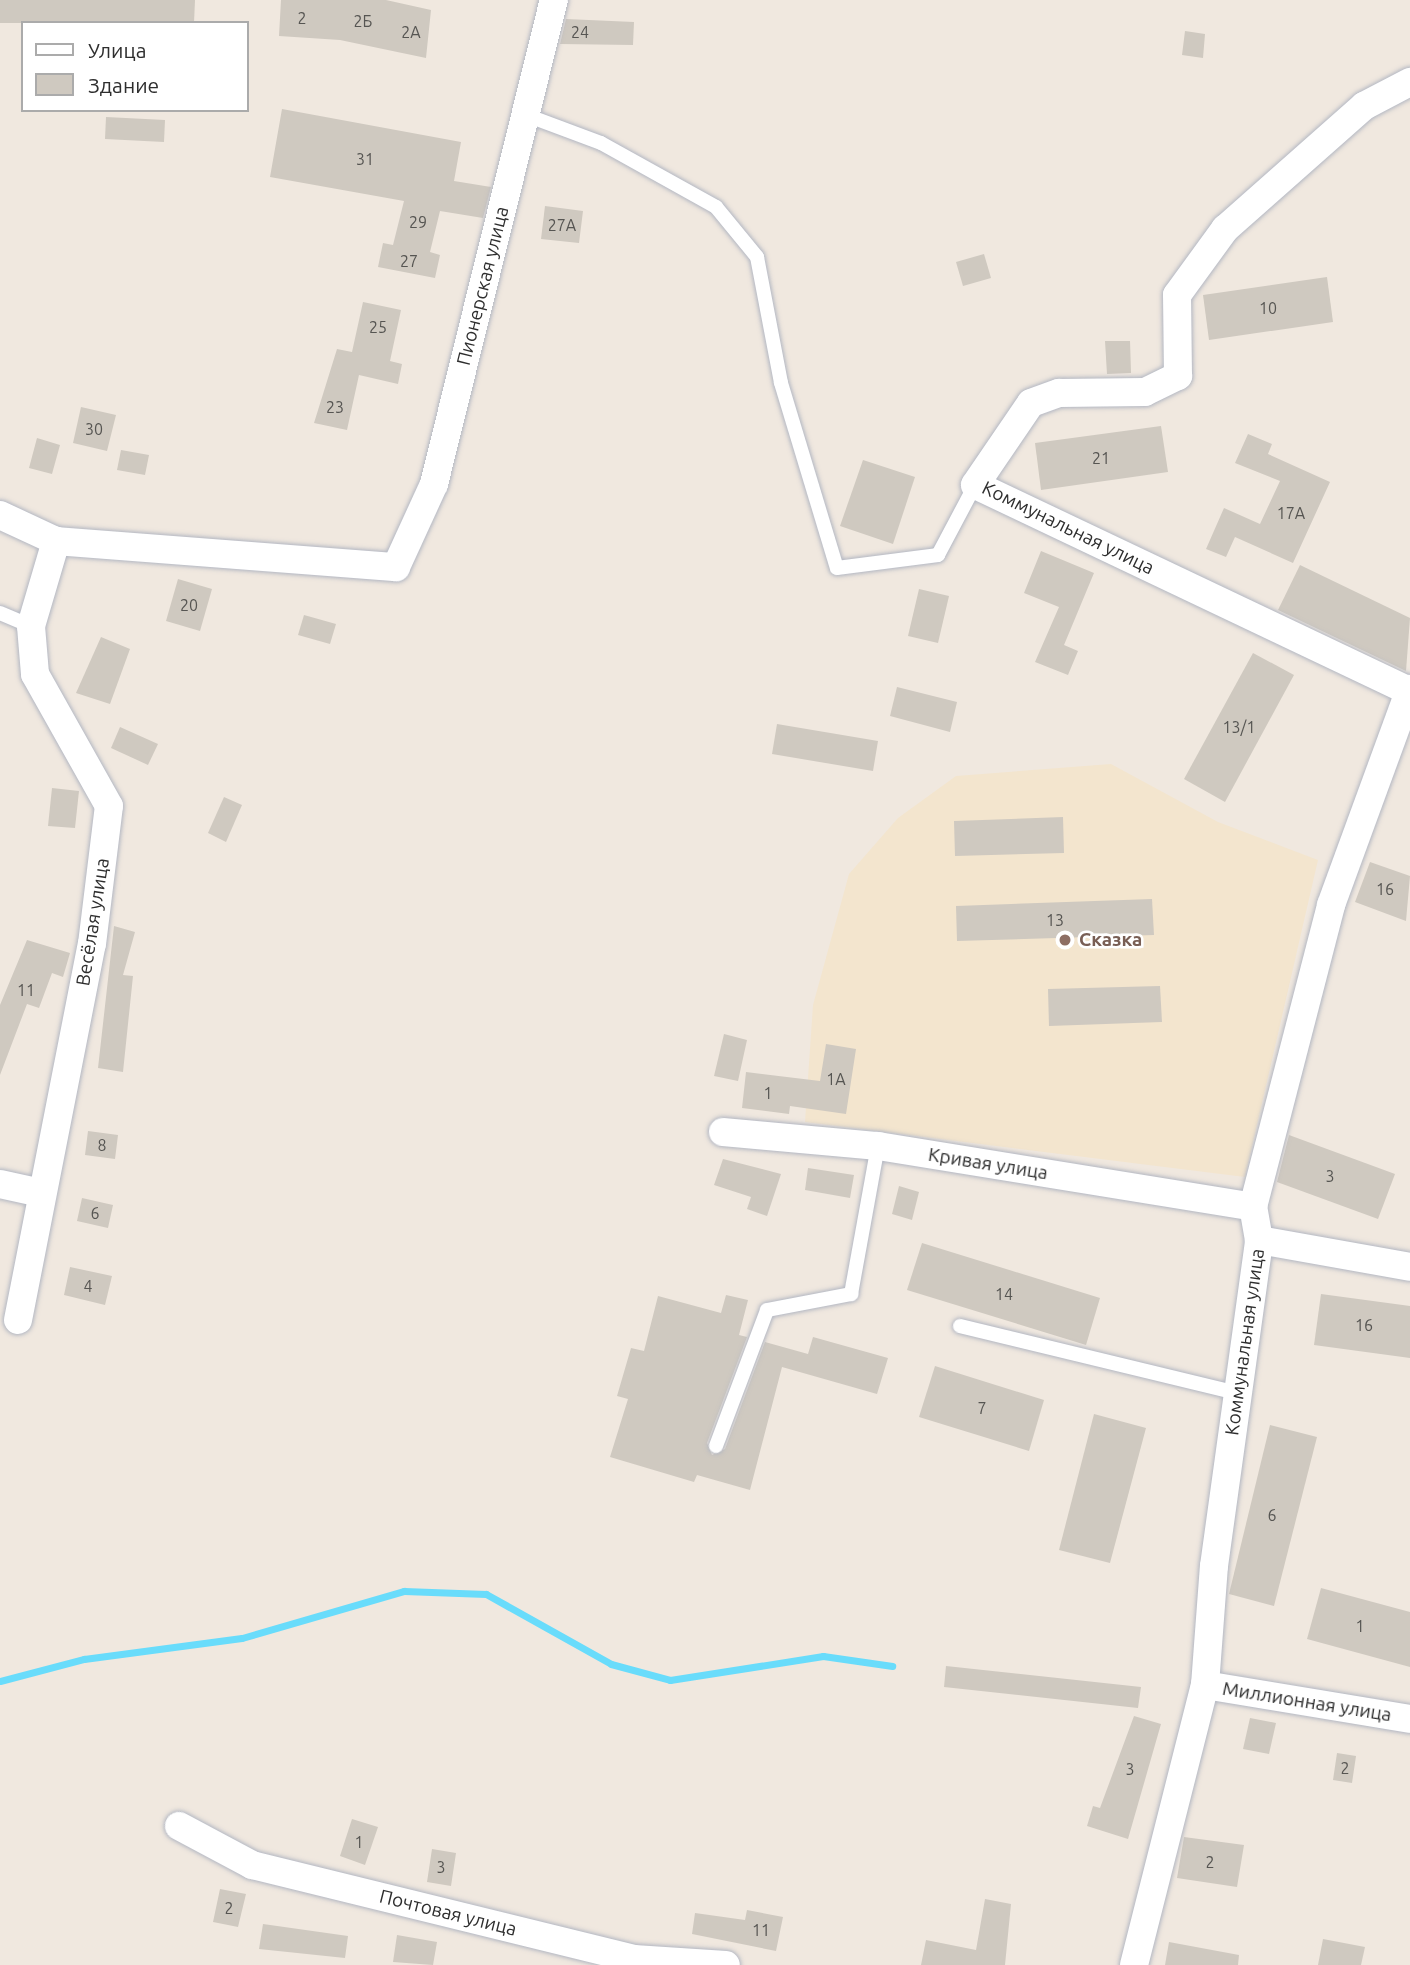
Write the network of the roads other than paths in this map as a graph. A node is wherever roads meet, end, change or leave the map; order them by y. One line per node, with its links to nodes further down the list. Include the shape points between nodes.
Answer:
1 (554, 0): 3 (street, Пионерская улица)
2 (1410, 82): 4 (street, Коммунальная улица, via 1364,106 1226,229 1177,295 1178,376 1145,392 1059,393 1031,403)
3 (526, 115): 4 (lane, via 601,143 716,208 757,257 781,383 837,568 938,555); 6 (street, Пионерская улица, via 434,484 396,567)
4 (975, 485): 9 (street, Коммунальная улица)
5 (0, 515): 6 (street)
6 (56, 541): 8 (street, Весёлая улица)
7 (0, 613): 8 (lane)
8 (31, 626): 13 (street, Весёлая улица, via 35,674 109,806 92,944)
9 (1409, 689): 14 (street, Коммунальная улица, via 1331,905)
10 (723, 1132): 11 (street, Кривая улица)
11 (878, 1146): 14 (street, Кривая улица); 20 (lane, via 851,1294 767,1310)
12 (0, 1184): 13 (street)
13 (41, 1193): 17 (street, Весёлая улица)
14 (1253, 1207): 15 (street, Коммунальная улица)
15 (1259, 1240): 16 (street); 19 (street, Коммунальная улица)
16 (1410, 1267)
17 (18, 1320)
18 (960, 1326): 19 (lane)
19 (1238, 1393): 21 (street, Коммунальная улица)
20 (716, 1446)
21 (1205, 1685): 22 (street, Миллионная улица); 26 (street, Коммунальная улица)
22 (1410, 1720)
23 (179, 1826): 24 (street, Почтовая улица, via 252,1865)
24 (634, 1962): 25 (street, Почтовая улица)
25 (726, 1965)
26 (1134, 1965)

